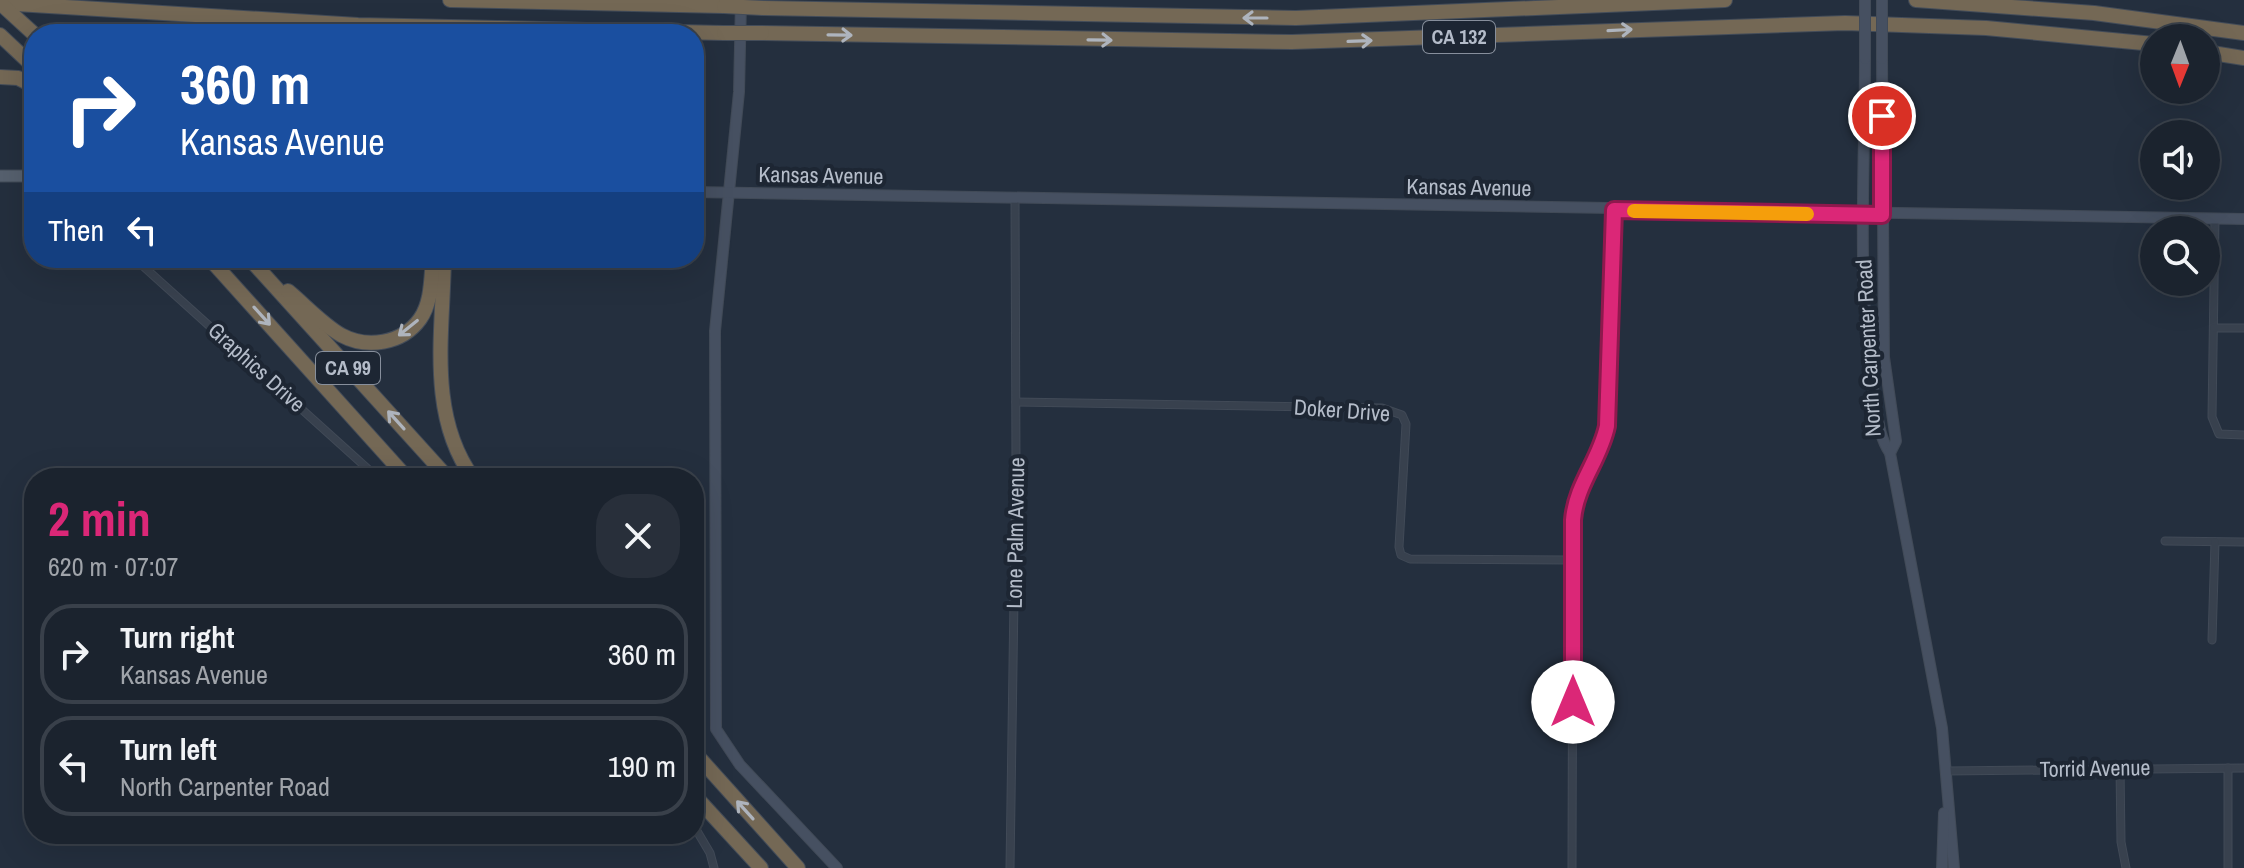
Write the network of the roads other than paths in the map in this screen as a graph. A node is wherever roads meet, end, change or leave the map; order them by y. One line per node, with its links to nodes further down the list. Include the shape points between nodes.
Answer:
1 (450, 0): 9 (highway)
2 (540, 0): 9 (highway, CA 132)
3 (741, 0): 24 (main road, via 739,92)
4 (1725, 0): 9 (highway, CA 132, one-way to 9, bridge, via 1296,18)
5 (1865, 0): 27 (main road, North Carpenter Road, bridge)
6 (1882, 0): 28 (main road, North Carpenter Road, bridge)
7 (1916, 0): 13 (highway, via 2082,12)
8 (0, 3): 10 (highway, CA 132, one-way to 10, bridge); 11 (highway)
9 (594, 3)
10 (341, 24)
11 (24, 25)
12 (704, 33): 15 (highway, CA 132, one-way to 15, bridge, via 1292,42 1833,23 1986,28)
13 (2244, 33)
14 (0, 35): 17 (highway)
15 (2140, 43)
16 (2220, 54): 18 (highway)
17 (24, 58)
18 (2244, 58)
19 (0, 77): 20 (highway)
20 (24, 81)
21 (0, 176): 22 (main road)
22 (24, 176)
23 (704, 192): 24 (main road, Kansas Avenue)
24 (727, 193): 25 (main road, Kansas Avenue); 63 (main road, via 715,331 716,729 740,765)
25 (1015, 199): 26 (main road, Kansas Avenue); 41 (street, Lone Palm Avenue)
26 (1614, 210): 27 (main road, Kansas Avenue); 51 (street, via 1607,426 1576,496)
27 (1865, 215): 28 (main road, Kansas Avenue); 43 (main road, North Carpenter Road, via 1869,363 1881,440)
28 (1882, 215): 29 (main road, Kansas Avenue); 43 (main road, North Carpenter Road, via 1884,357 1896,441)
29 (2140, 218)
30 (2220, 219): 31 (main road, Kansas Avenue)
31 (2244, 219)
32 (145, 268): 44 (street, Graphics Drive)
33 (218, 268): 45 (highway, CA 99, one-way to 45)
34 (258, 268): 46 (highway, CA 99, one-way to 34)
35 (261, 268): 36 (highway, one-way to 35, via 420,319 399,337 371,343 334,330)
36 (432, 268)
37 (444, 268): 47 (highway, via 442,404 450,438)
38 (2214, 296): 39 (street)
39 (2214, 328): 40 (street); 42 (street, via 2215,430)
40 (2244, 328)
41 (1016, 402): 51 (street, Doker Drive, via 1395,412 1406,424 1401,555); 64 (street, Lone Palm Avenue)
42 (2244, 435)
43 (1890, 453): 57 (main road, North Carpenter Road)
44 (367, 468)
45 (398, 468)
46 (439, 468)
47 (467, 468)
48 (2165, 541): 49 (street)
49 (2215, 542): 50 (street); 52 (street)
50 (2244, 542)
51 (1572, 560): 65 (street)
52 (2212, 640)
53 (704, 763): 62 (highway, one-way to 53)
54 (2120, 767): 55 (street, Torrid Avenue); 57 (street, Torrid Avenue); 68 (street)
55 (2228, 768): 56 (street, Torrid Avenue); 69 (street)
56 (2244, 768)
57 (1947, 771): 66 (main road, North Carpenter Road); 67 (main road, North Carpenter Road)
58 (704, 806): 61 (highway)
59 (704, 843): 60 (street)
60 (714, 868)
61 (761, 868)
62 (798, 868)
63 (837, 868)
64 (1010, 868)
65 (1572, 868)
66 (1942, 868)
67 (1954, 868)
68 (2126, 868)
69 (2228, 868)

